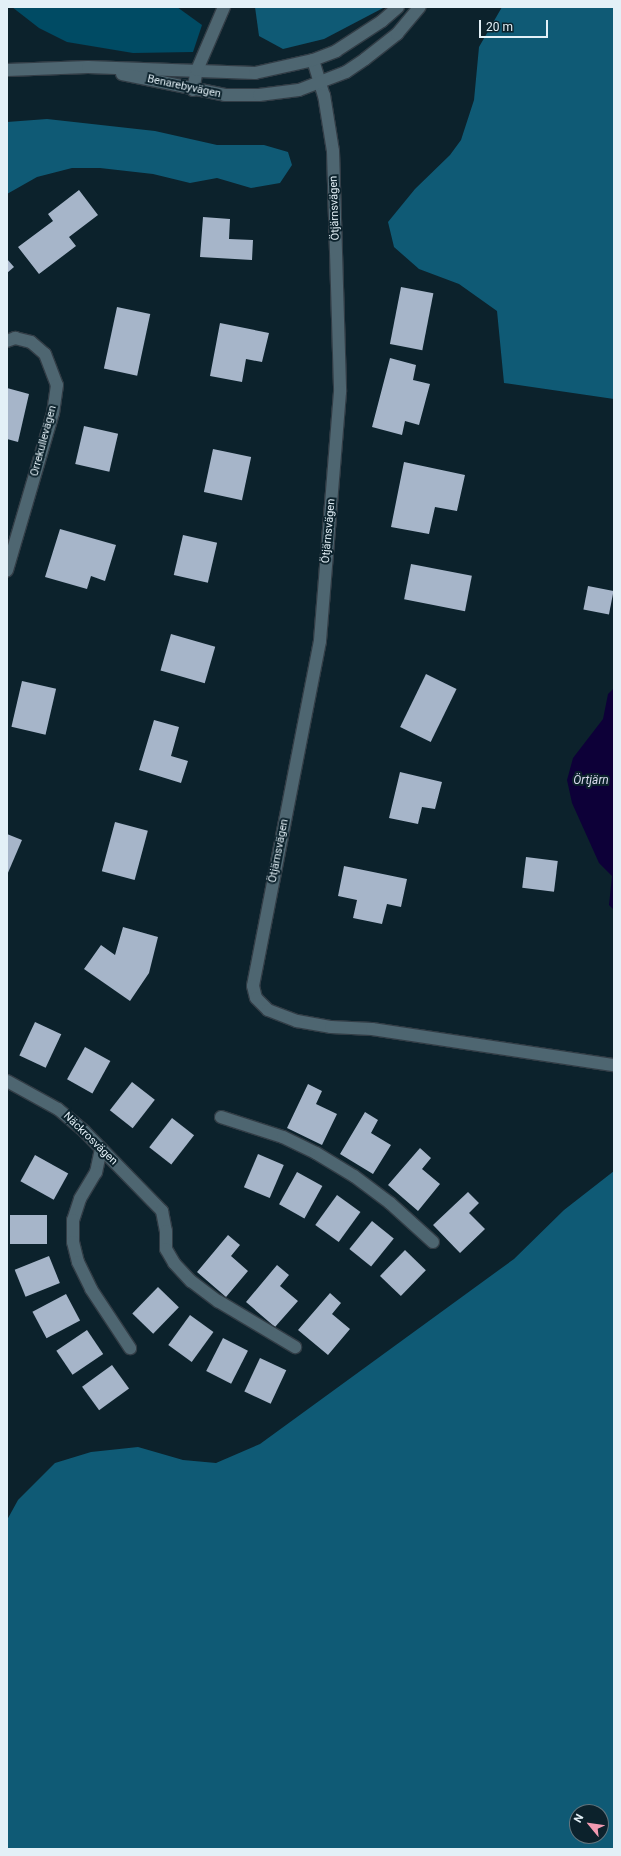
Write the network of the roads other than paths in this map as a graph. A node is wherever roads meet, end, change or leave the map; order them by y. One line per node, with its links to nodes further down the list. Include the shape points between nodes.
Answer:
1 (224, 7): 7 (street)
2 (398, 7): 4 (street, Benarebyvägen, via 356,39)
3 (420, 7): 8 (street, Benarebyvägen, via 397,34 365,59)
4 (313, 60): 7 (street, Benarebyvägen, via 256,73); 8 (street, Ötjärnsvägen)
5 (88, 67): 6 (street, Benarebyvägen); 7 (street, Benarebyvägen); 9 (street, Benarebyvägen)
6 (7, 70)
7 (197, 70): 9 (street)
8 (321, 83): 9 (street, Benarebyvägen, via 299,90 259,95 225,95); 12 (street, Ötjärnsvägen, via 333,150 340,392 320,641 253,986 256,998 268,1010 297,1021 318,1025 372,1029)
9 (193, 90)
10 (7, 341): 11 (street, Orrekullevägen, via 14,338 31,342 45,354 57,385 53,413)
11 (7, 570)
12 (614, 1065)
13 (7, 1081): 15 (street, Näckrosvägen, via 58,1109)
14 (221, 1117): 16 (street, via 282,1137 316,1153 354,1176 390,1203)
15 (102, 1149): 17 (street, Näckrosvägen, via 162,1210 166,1249 174,1263 191,1281 218,1301); 18 (street, via 96,1172 80,1199 73,1220 73,1242 78,1262 91,1289)
16 (434, 1242)
17 (295, 1347)
18 (130, 1348)

